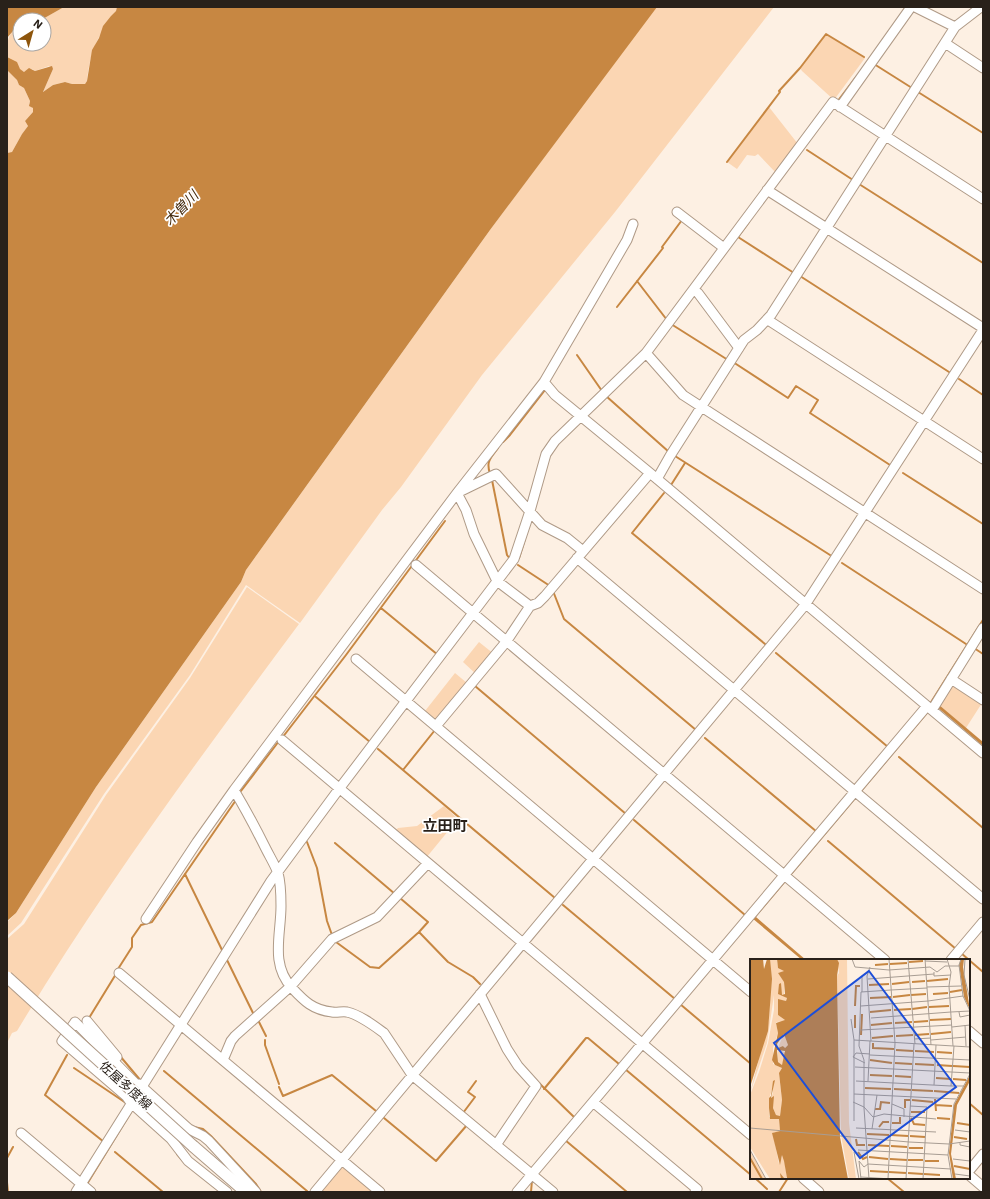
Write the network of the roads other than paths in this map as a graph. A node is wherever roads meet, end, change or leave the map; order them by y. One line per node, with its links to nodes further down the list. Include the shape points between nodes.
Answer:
1 (911, 7): 7 (street)
2 (915, 7): 4 (street)
3 (981, 7): 4 (street)
4 (956, 27): 5 (street)
5 (945, 43): 6 (street); 8 (street)
6 (983, 68)
7 (837, 105): 8 (street); 9 (street, via 833,102)
8 (886, 136): 10 (street); 13 (street)
9 (769, 192): 13 (street); 14 (street)
10 (983, 199)
11 (677, 212): 14 (street)
12 (633, 224): 20 (street, via 627,240)
13 (826, 228): 16 (street); 17 (street)
14 (724, 248): 15 (street)
15 (696, 291): 18 (street); 19 (street)
16 (768, 320): 18 (street, via 744,340); 23 (street)
17 (983, 329): 23 (street)
18 (739, 348): 21 (street)
19 (647, 354): 21 (street, via 683,396); 22 (street)
20 (544, 382): 22 (street, via 555,395); 27 (street)
21 (701, 408): 26 (street); 29 (street)
22 (581, 416): 25 (street); 28 (street, via 555,441 546,454)
23 (924, 421): 24 (street); 29 (street)
24 (983, 459)
25 (650, 472): 26 (street); 30 (street)
26 (657, 479): 34 (street)
27 (457, 493): 28 (street, via 496,474); 32 (street); 50 (street)
28 (530, 511): 30 (street, via 542,525 567,538); 32 (street, via 514,559)
29 (865, 512): 33 (street); 34 (street)
30 (580, 555): 35 (street, via 545,596); 41 (street)
31 (416, 566): 36 (street)
32 (497, 581): 35 (street); 36 (street)
33 (983, 589)
34 (805, 605): 41 (street); 44 (street)
35 (530, 606): 38 (street)
36 (473, 614): 38 (street); 43 (street)
37 (983, 628): 40 (street)
38 (506, 642): 45 (street); 48 (street)
39 (356, 659): 43 (street)
40 (951, 679): 42 (street); 44 (street)
41 (734, 690): 48 (street); 51 (street)
42 (983, 700)
43 (406, 701): 45 (street); 49 (street)
44 (929, 708): 47 (street); 51 (street)
45 (436, 726): 52 (street)
46 (282, 740): 49 (street)
47 (983, 753)
48 (665, 774): 52 (street); 55 (street)
49 (339, 789): 53 (street); 54 (street)
50 (234, 790): 54 (street); 57 (street)
51 (856, 793): 55 (street); 56 (street)
52 (593, 859): 59 (street); 62 (street)
53 (428, 863): 59 (street); 65 (street, via 377,917 332,939)
54 (278, 872): 65 (street, via 281,908 279,965); 69 (street)
55 (786, 877): 60 (street); 62 (street)
56 (983, 899)
57 (146, 919)
58 (983, 922): 61 (street)
59 (522, 944): 67 (street); 71 (street)
60 (884, 959)
61 (952, 959)
62 (713, 960): 66 (street); 71 (street)
63 (119, 973): 69 (street)
64 (7, 977): 91 (main road, 佐屋多度線, bridge)
65 (291, 986): 73 (street, via 235,1036); 74 (street, via 314,1008 358,1016 384,1033)
66 (750, 991)
67 (480, 994): 74 (street); 80 (street, via 507,1050 536,1086)
68 (87, 1021): 75 (street)
69 (181, 1025): 73 (street); 75 (street)
70 (970, 1032): 72 (street)
71 (642, 1043): 76 (street); 79 (street)
72 (983, 1043)
73 (223, 1060): 82 (street)
74 (412, 1075): 80 (street); 82 (street)
75 (142, 1089): 77 (street); 77 (street, via 74,1022 62,1041); 92 (street, via 189,1129 209,1141)
76 (593, 1102): 84 (street); 97 (street, via 697,1189)
77 (131, 1103): 88 (street); 90 (street, via 172,1139 188,1161)
78 (21, 1133): 88 (street)
79 (750, 1134)
80 (496, 1145): 84 (street)
81 (983, 1154): 83 (street)
82 (342, 1160): 93 (street); 94 (street)
83 (970, 1170)
84 (532, 1174): 95 (street); 96 (street)
85 (970, 1176): 87 (street)
86 (803, 1179): 98 (street)
87 (983, 1187)
88 (78, 1188): 89 (street)
89 (91, 1192)
90 (227, 1192)
91 (246, 1192)
92 (256, 1192)
93 (315, 1192)
94 (380, 1192)
95 (517, 1192)
96 (553, 1192)
97 (695, 1192)
98 (819, 1192)

